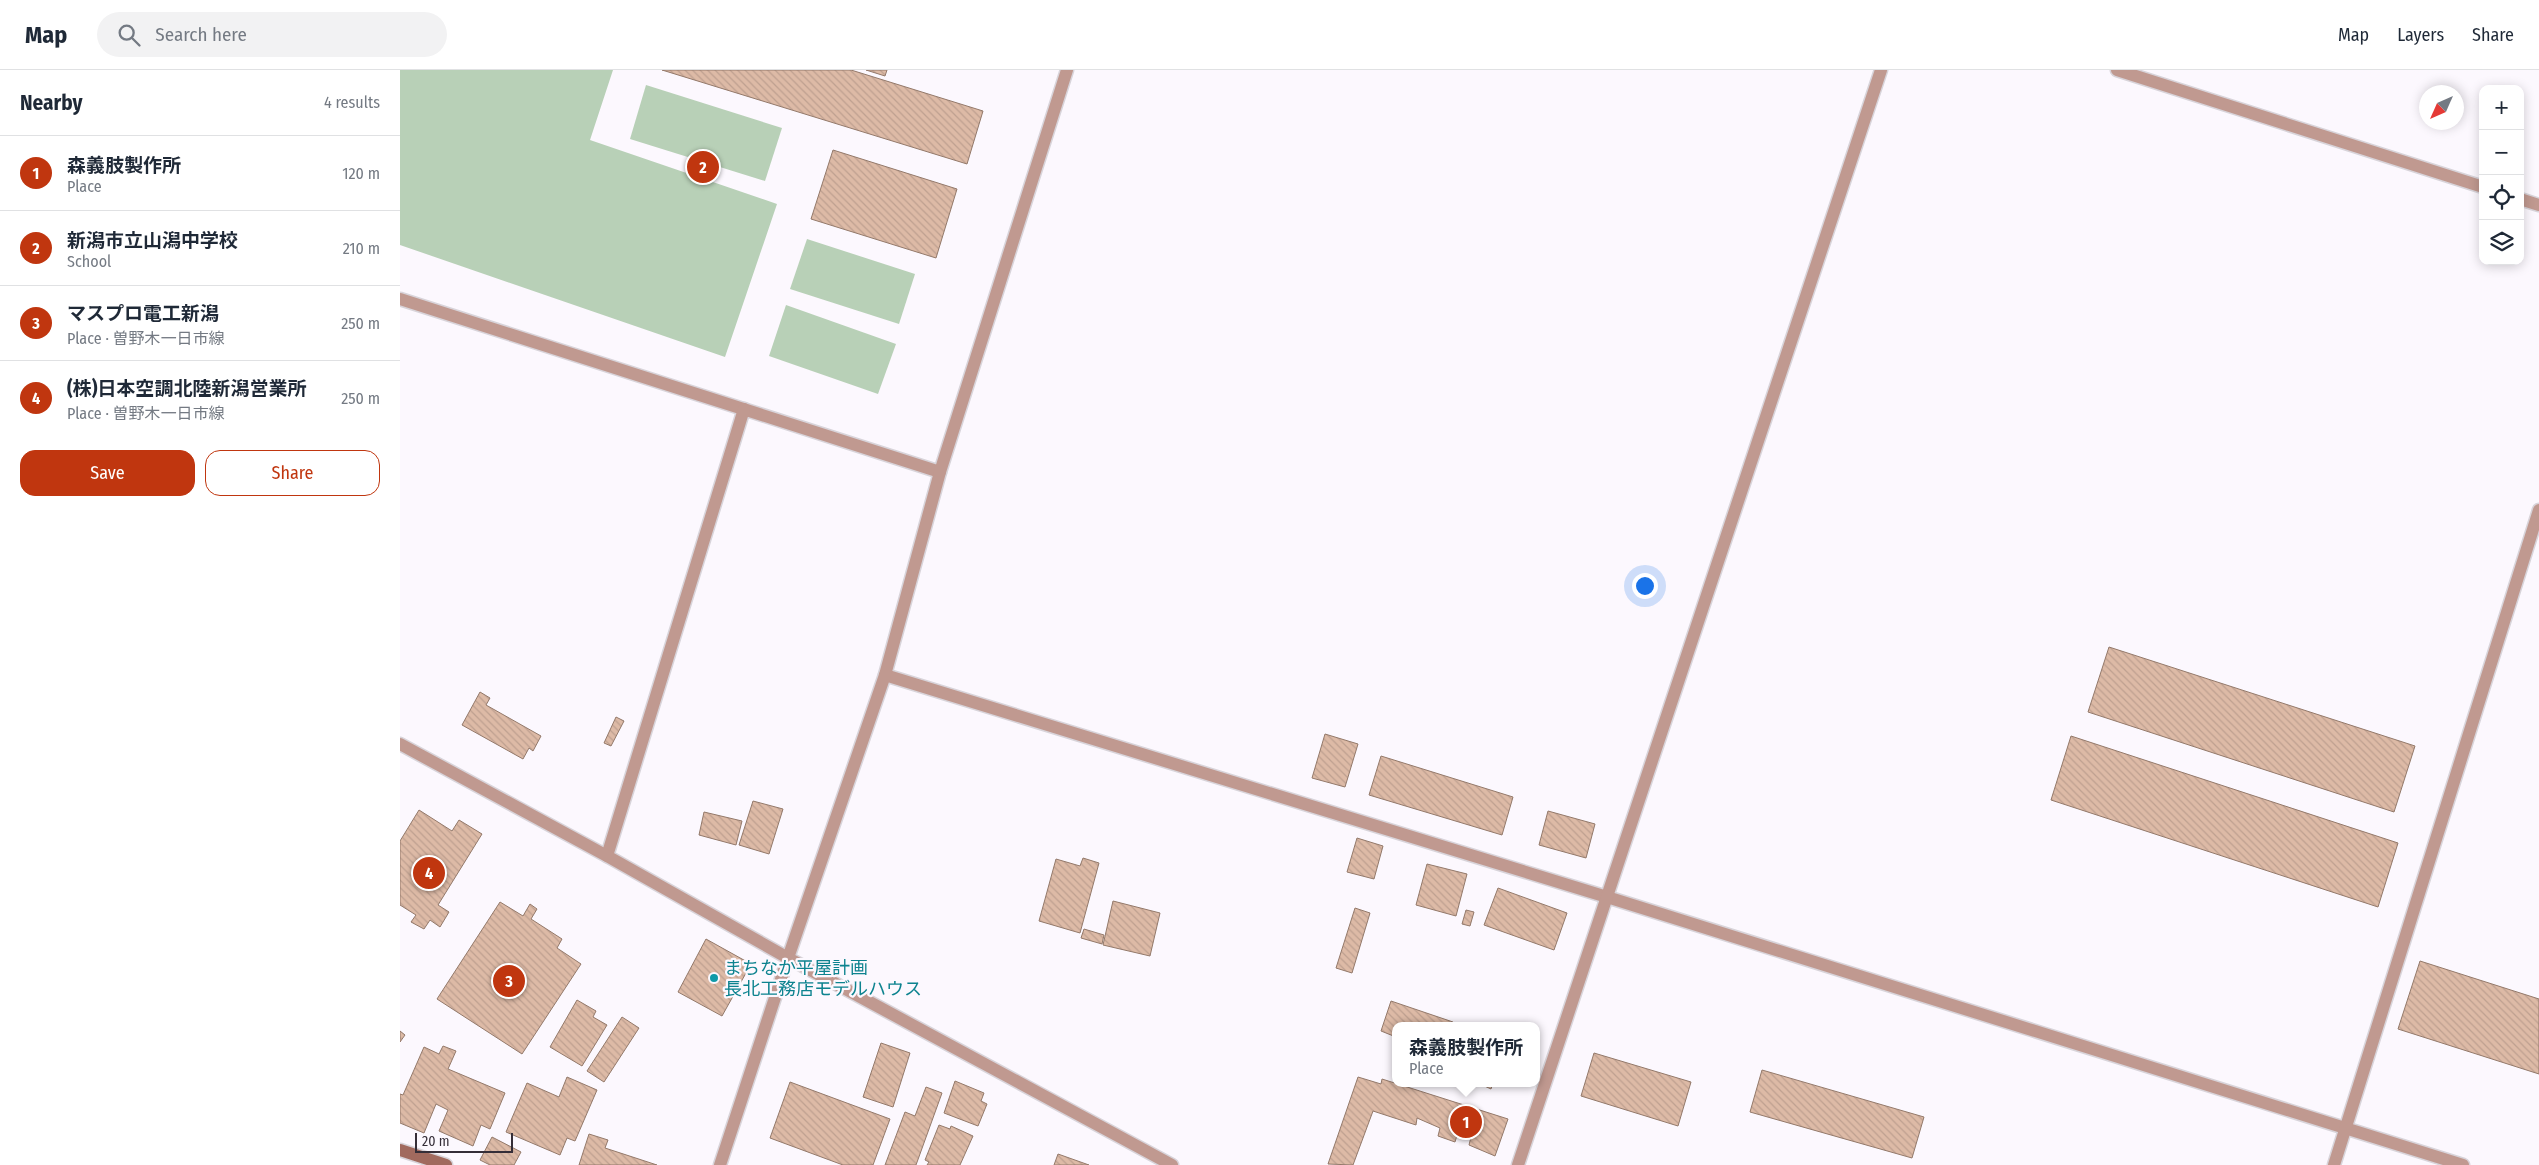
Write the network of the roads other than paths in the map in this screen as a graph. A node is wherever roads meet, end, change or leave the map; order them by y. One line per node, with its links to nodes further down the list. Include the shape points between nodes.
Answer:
1 (1067, 70): 9 (street)
2 (1881, 70): 14 (street)
3 (2117, 70): 4 (street)
4 (2479, 186)
5 (2524, 200): 6 (street)
6 (2539, 205)
7 (400, 299): 8 (street)
8 (744, 409): 9 (street); 13 (street)
9 (940, 472): 11 (street)
10 (2539, 510): 16 (street)
11 (885, 675): 14 (street); 15 (street)
12 (400, 744): 13 (street)
13 (607, 856): 15 (street)
14 (1607, 897): 16 (street); 21 (street)
15 (788, 958): 19 (street); 20 (street)
16 (2346, 1128): 22 (street); 23 (street)
17 (400, 1150): 18 (main road)
18 (446, 1165)
19 (720, 1165)
20 (1172, 1165)
21 (1518, 1165)
22 (2334, 1165)
23 (2463, 1165)

